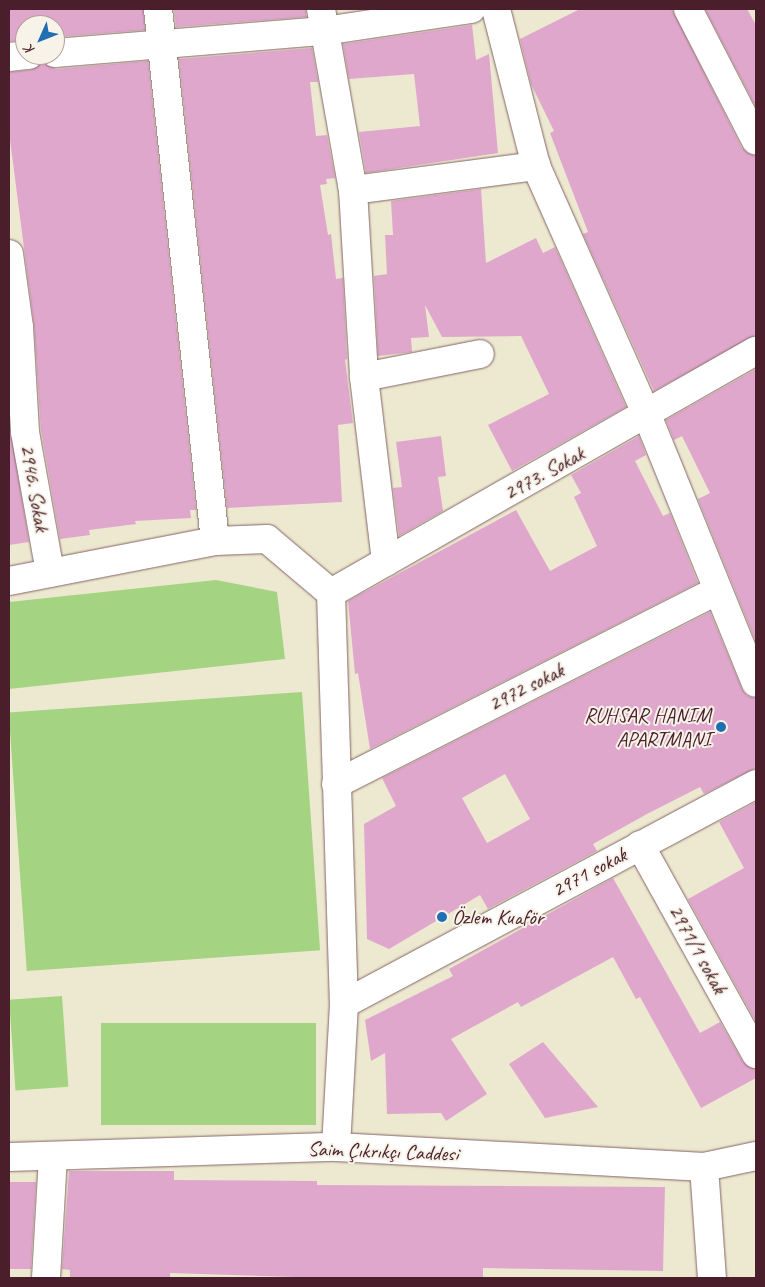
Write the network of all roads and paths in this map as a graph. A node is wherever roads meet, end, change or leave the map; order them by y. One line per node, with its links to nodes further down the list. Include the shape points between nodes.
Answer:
1 (158, 9): 6 (street)
2 (471, 9): 5 (street)
3 (496, 9): 9 (street)
4 (688, 9): 8 (street)
5 (323, 20): 6 (street); 10 (street)
6 (161, 42): 7 (street); 18 (street)
7 (65, 51)
8 (756, 141)
9 (536, 166): 10 (street); 16 (street)
10 (353, 190): 15 (street)
11 (9, 254): 12 (street, 2946. Sokak)
12 (14, 328): 17 (street, 2946. Sokak)
13 (756, 351): 16 (street, 2973. Sokak)
14 (480, 354): 15 (street)
15 (364, 377): 19 (street)
16 (648, 415): 19 (street, 2973. Sokak); 22 (street)
17 (17, 433): 20 (street, 2946. Sokak)
18 (215, 541): 20 (street); 23 (street, via 267,539)
19 (386, 562): 23 (street, 2973. Sokak)
20 (50, 573): 21 (street)
21 (9, 581)
22 (717, 591): 24 (street); 25 (street, 2972 sokak)
23 (331, 593): 25 (street)
24 (756, 683)
25 (336, 784): 28 (street)
26 (756, 784): 27 (street, 2971 sokak)
27 (640, 845): 28 (street, 2971 sokak); 29 (street, 2971/1 sokak)
28 (344, 1004): 30 (street)
29 (756, 1054)
30 (336, 1147): 33 (street, Saim Çıkrıkçı Caddesi); 34 (street, Saim Çıkrıkçı Caddesi)
31 (756, 1156): 34 (street, Saim Çıkrıkçı Caddesi)
32 (9, 1157): 33 (street, Saim Çıkrıkçı Caddesi)
33 (53, 1157): 35 (street)
34 (704, 1167): 36 (street)
35 (46, 1278)
36 (712, 1278)

